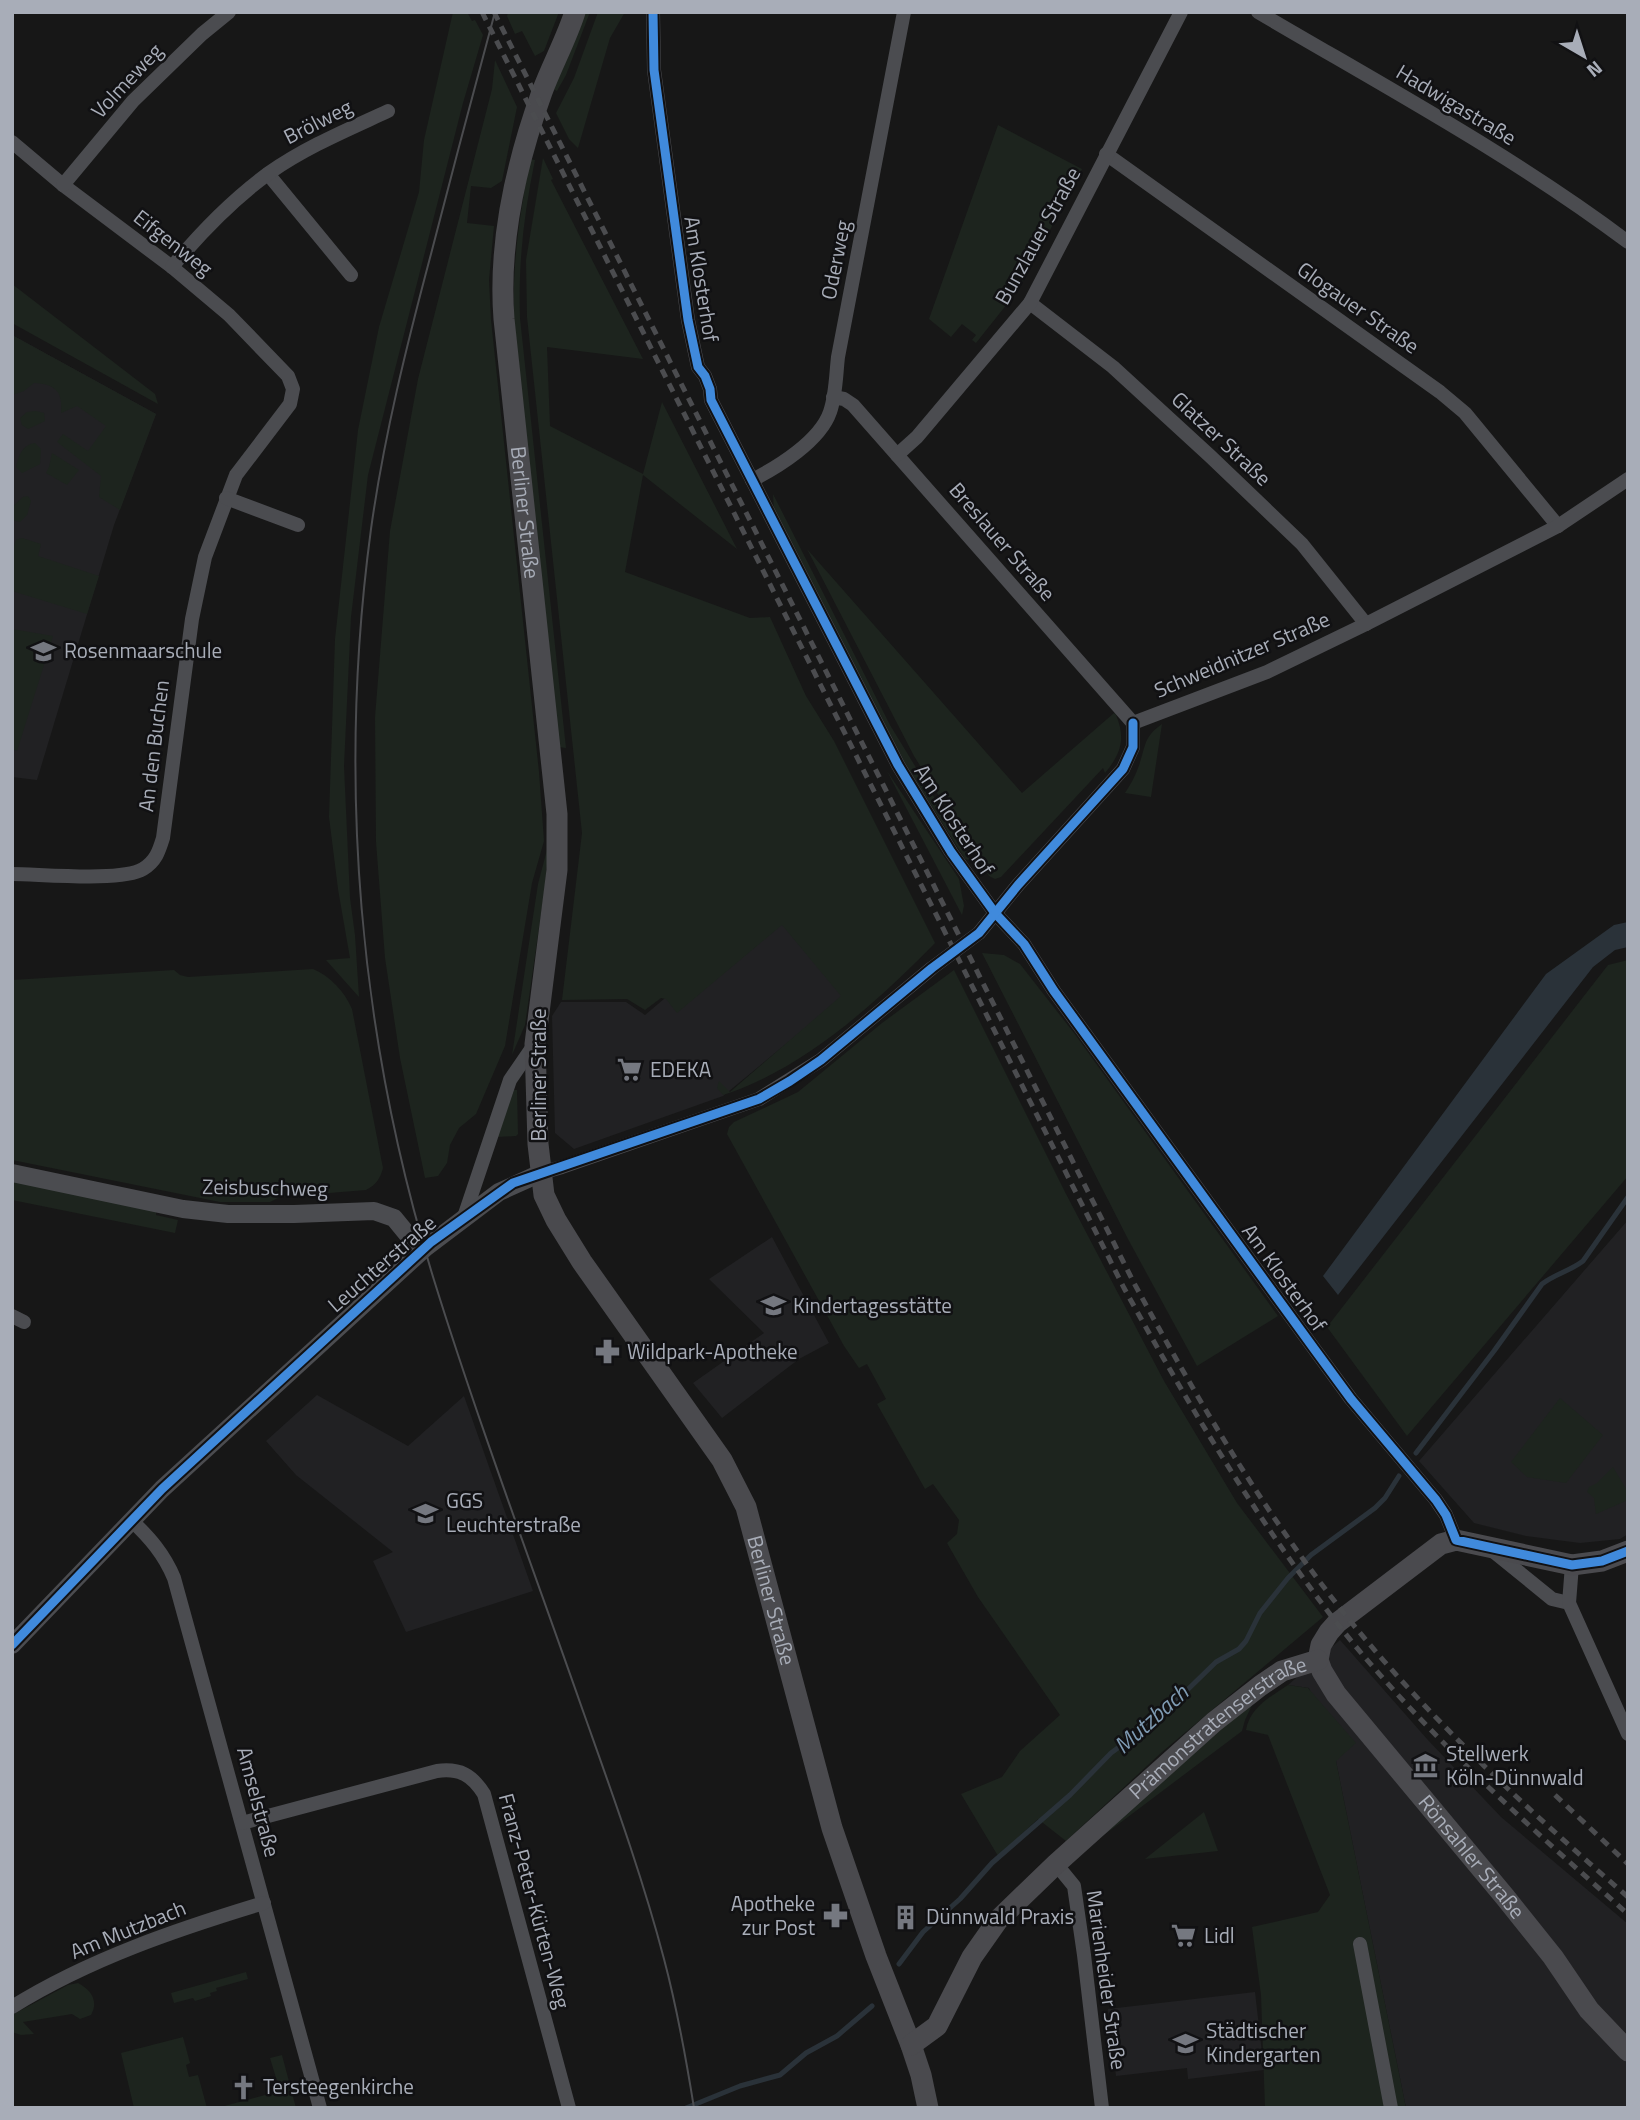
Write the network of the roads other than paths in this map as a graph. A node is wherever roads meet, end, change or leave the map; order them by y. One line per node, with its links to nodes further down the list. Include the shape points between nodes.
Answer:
1 (229, 12): 11 (street, Volmeweg, via 133,101)
2 (575, 12): 28 (main road, Berliner Straße, via 520,161 503,281 557,814 557,870)
3 (653, 12): 20 (street, Am Klosterhof, via 654,69 692,344 711,400)
4 (904, 12): 17 (street, Oderweg)
5 (1181, 12): 9 (street, Bunzlauer Straße)
6 (1258, 12): 12 (street, Hadwigastraße, via 1489,149)
7 (388, 111): 10 (street, Brölweg, via 324,140)
8 (12, 142): 11 (street, Eifgenweg)
9 (1106, 154): 15 (street, Bunzlauer Straße); 23 (street, Glogauer Straße, via 1440,392 1465,413)
10 (268, 174): 13 (street, Brölweg, via 203,230); 14 (street)
11 (63, 185): 13 (street, Eifgenweg)
12 (1628, 242)
13 (172, 267): 16 (street, Eifgenweg, via 268,354)
14 (351, 275)
15 (1030, 303): 18 (street, Bunzlauer Straße); 24 (street, Glatzer Straße, via 1114,367 1210,456 1302,544)
16 (293, 389): 21 (street, An den Buchen, via 290,404 236,475)
17 (833, 397): 18 (street, Breslauer Straße, via 853,405); 20 (street, Oderweg, via 830,412 812,436 786,460)
18 (897, 455): 25 (street, Breslauer Straße)
19 (1628, 479): 23 (street, Schweidnitzer Straße)
20 (752, 480): 27 (street, Am Klosterhof, via 898,765 932,824)
21 (226, 498): 22 (street); 26 (street, An den Buchen, via 205,556 192,619 157,858 142,870 120,875)
22 (298, 525)
23 (1558, 526): 24 (street, Schweidnitzer Straße)
24 (1366, 624): 25 (street, Schweidnitzer Straße, via 1267,672)
25 (1133, 723): 27 (street, via 1133,747 1123,769)
26 (12, 874)
27 (995, 913): 29 (street, Leuchterstraße, via 979,933 821,1060 759,1099); 34 (street, Am Klosterhof, via 1024,944 1322,1360 1436,1500)
28 (535, 1044): 29 (main road, Berliner Straße); 31 (street, Leuchterstraße, via 510,1080)
29 (541, 1172): 31 (street, Leuchterstraße, via 499,1192); 47 (main road, Berliner Straße, via 544,1195 569,1243 722,1460 746,1507 832,1828)
30 (12, 1173): 32 (street, Zeisbuschweg, via 228,1214 374,1211 394,1219)
31 (464, 1217): 32 (street, Leuchterstraße)
32 (421, 1251): 33 (street, Leuchterstraße)
33 (131, 1520): 39 (street, Leuchterstraße); 42 (street, Amselstraße, via 152,1540 174,1578)
34 (1456, 1540): 35 (main road); 40 (main road, Prämonstratenserstraße, via 1441,1544 1337,1623 1321,1645)
35 (1486, 1546): 37 (main road); 38 (street, via 1552,1599)
36 (1628, 1550): 37 (main road, via 1602,1561)
37 (1572, 1565): 38 (street)
38 (1569, 1603): 41 (street)
39 (12, 1645)
40 (1318, 1660): 43 (main road, Prämonstratenserstraße, via 1282,1671 1260,1686); 48 (main road, Rönsahler Straße, via 1336,1694 1505,1897 1589,2010)
41 (1628, 1734)
42 (242, 1823): 44 (street, Amselstraße); 50 (street, Franz-Peter-Kürten-Weg, via 437,1771 450,1769 476,1781 484,1794)
43 (1056, 1864): 47 (main road, Prämonstratenserstraße, via 998,1920 972,1957 937,2026); 52 (street, Marienheider Straße, via 1074,1886)
44 (264, 1903): 46 (street, Am Mutzbach, via 118,1954); 49 (street, Amselstraße)
45 (1360, 1944): 53 (street)
46 (12, 2007)
47 (912, 2045): 51 (main road, Berliner Straße)
48 (1628, 2050)
49 (320, 2108)
50 (569, 2108)
51 (928, 2108)
52 (1102, 2108)
53 (1391, 2108)

